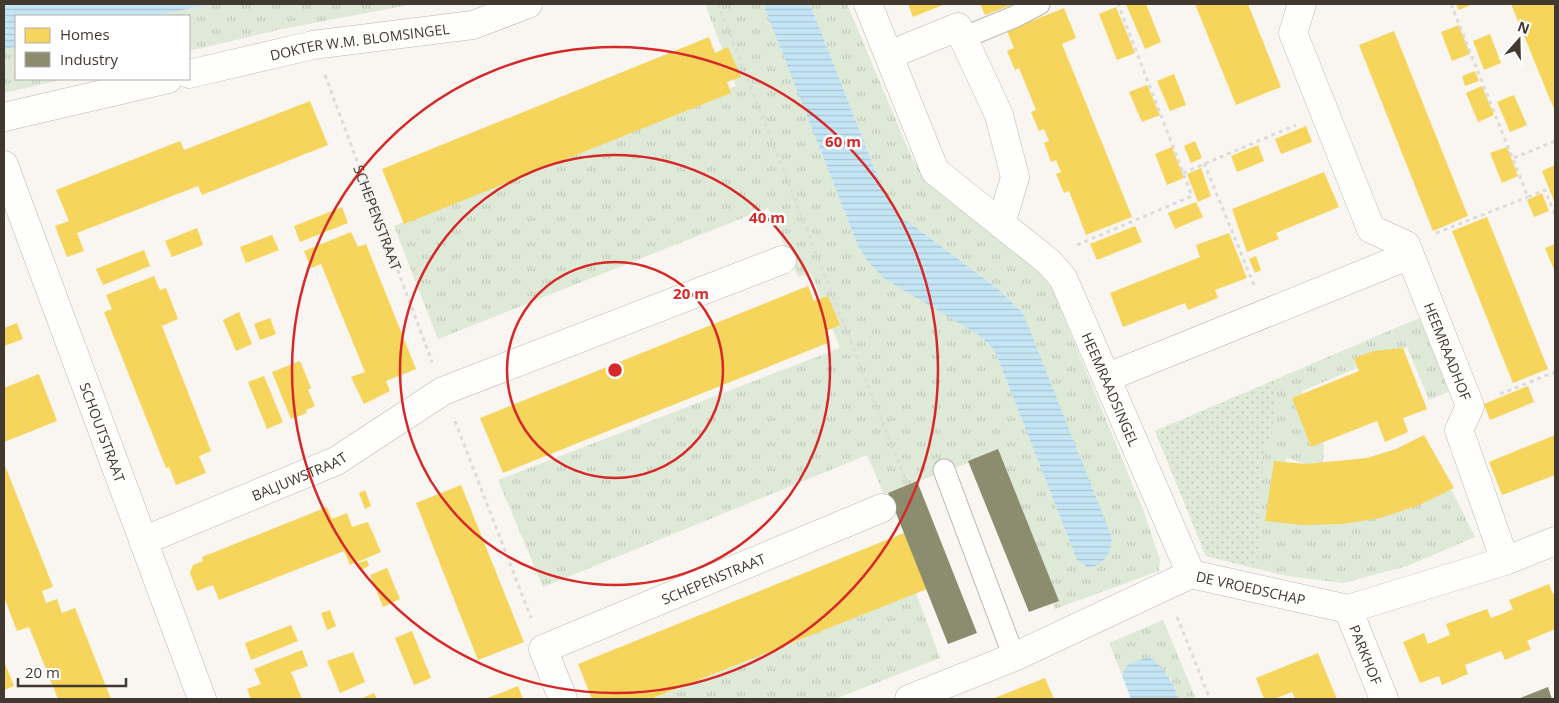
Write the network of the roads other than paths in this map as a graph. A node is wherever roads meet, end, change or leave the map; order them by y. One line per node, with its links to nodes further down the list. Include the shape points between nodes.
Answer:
1 (528, 4): 5 (street, DOKTER W.M. BLOMSINGEL)
2 (868, 4): 7 (street, HEEMRAADSINGEL)
3 (1039, 4): 6 (lane)
4 (1304, 4): 13 (street, via 1292,33 1371,229)
5 (471, 14): 8 (street, DOKTER W.M. BLOMSINGEL, via 313,45)
6 (963, 38): 7 (street, via 958,27); 12 (street, via 998,115 1015,177)
7 (889, 56): 12 (street, HEEMRAADSINGEL, via 935,171)
8 (190, 74)
9 (164, 80): 10 (street)
10 (4, 117)
11 (4, 165): 18 (street, SCHOUTSTRAAT)
12 (1001, 224): 15 (street, HEEMRAADSINGEL, via 1049,262 1063,278)
13 (1408, 250): 15 (street, via 1266,313); 20 (street, HEEMRAADHOF, via 1470,406 1459,430)
14 (782, 260): 18 (street, BALJUWSTRAAT, via 443,391 336,461)
15 (1108, 377): 21 (street, HEEMRAADSINGEL)
16 (944, 470): 23 (lane)
17 (882, 508): 26 (street, SCHEPENSTRAAT, via 543,649)
18 (143, 541): 25 (street, SCHOUTSTRAAT)
19 (1555, 541): 20 (street, DE VROEDSCHAP)
20 (1505, 560): 22 (street, DE VROEDSCHAP)
21 (1191, 574): 22 (street, DE VROEDSCHAP); 23 (street, DE VROEDSCHAP)
22 (1348, 609): 27 (street, PARKHOF)
23 (1014, 657): 24 (street, DE VROEDSCHAP)
24 (919, 697)
25 (202, 699)
26 (563, 699)
27 (1384, 699)

